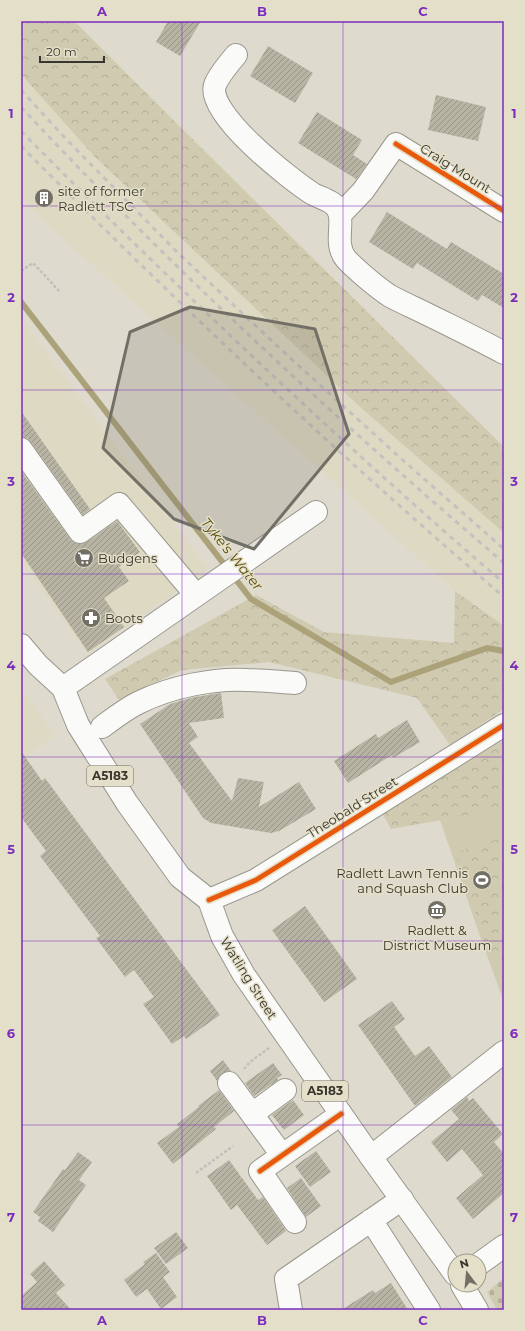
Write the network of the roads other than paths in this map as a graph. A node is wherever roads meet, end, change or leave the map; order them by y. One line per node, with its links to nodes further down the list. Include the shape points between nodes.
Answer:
1 (236, 55): 3 (main road, via 215,85 217,102 233,125 271,162 314,194 332,203)
2 (504, 211): 3 (main road, Craig Mount, via 396,144 363,191)
3 (340, 214): 4 (main road, via 339,241 345,257 353,266 389,295)
4 (504, 352)
5 (21, 450): 7 (main road, via 80,532 119,504)
6 (316, 512): 7 (main road)
7 (196, 595): 10 (main road)
8 (21, 645): 10 (main road, Watling Street / A5183)
9 (296, 683): 12 (main road, via 246,679 190,685 140,702)
10 (63, 688): 13 (main road, Watling Street / A5183, via 78,725 126,803 180,877)
11 (504, 725): 13 (main road, Theobald Street, via 256,880)
12 (102, 727)
13 (208, 900): 18 (main road, Watling Street / A5183, via 222,936 244,976)
14 (504, 1052): 20 (main road)
15 (229, 1083): 17 (main road)
16 (285, 1090): 17 (main road)
17 (252, 1114): 19 (main road)
18 (341, 1114): 19 (main road); 20 (main road, Watling Street / A5183)
19 (282, 1155): 23 (main road, via 260,1171)
20 (371, 1157): 21 (main road, Watling Street / A5183)
21 (402, 1199): 22 (main road); 26 (main road, Watling Street / A5183)
22 (371, 1220): 28 (main road, via 286,1279); 29 (main road)
23 (295, 1222)
24 (504, 1246): 25 (main road)
25 (487, 1258)
26 (447, 1263)
27 (467, 1293): 30 (main road)
28 (291, 1310)
29 (430, 1310)
30 (477, 1310)

